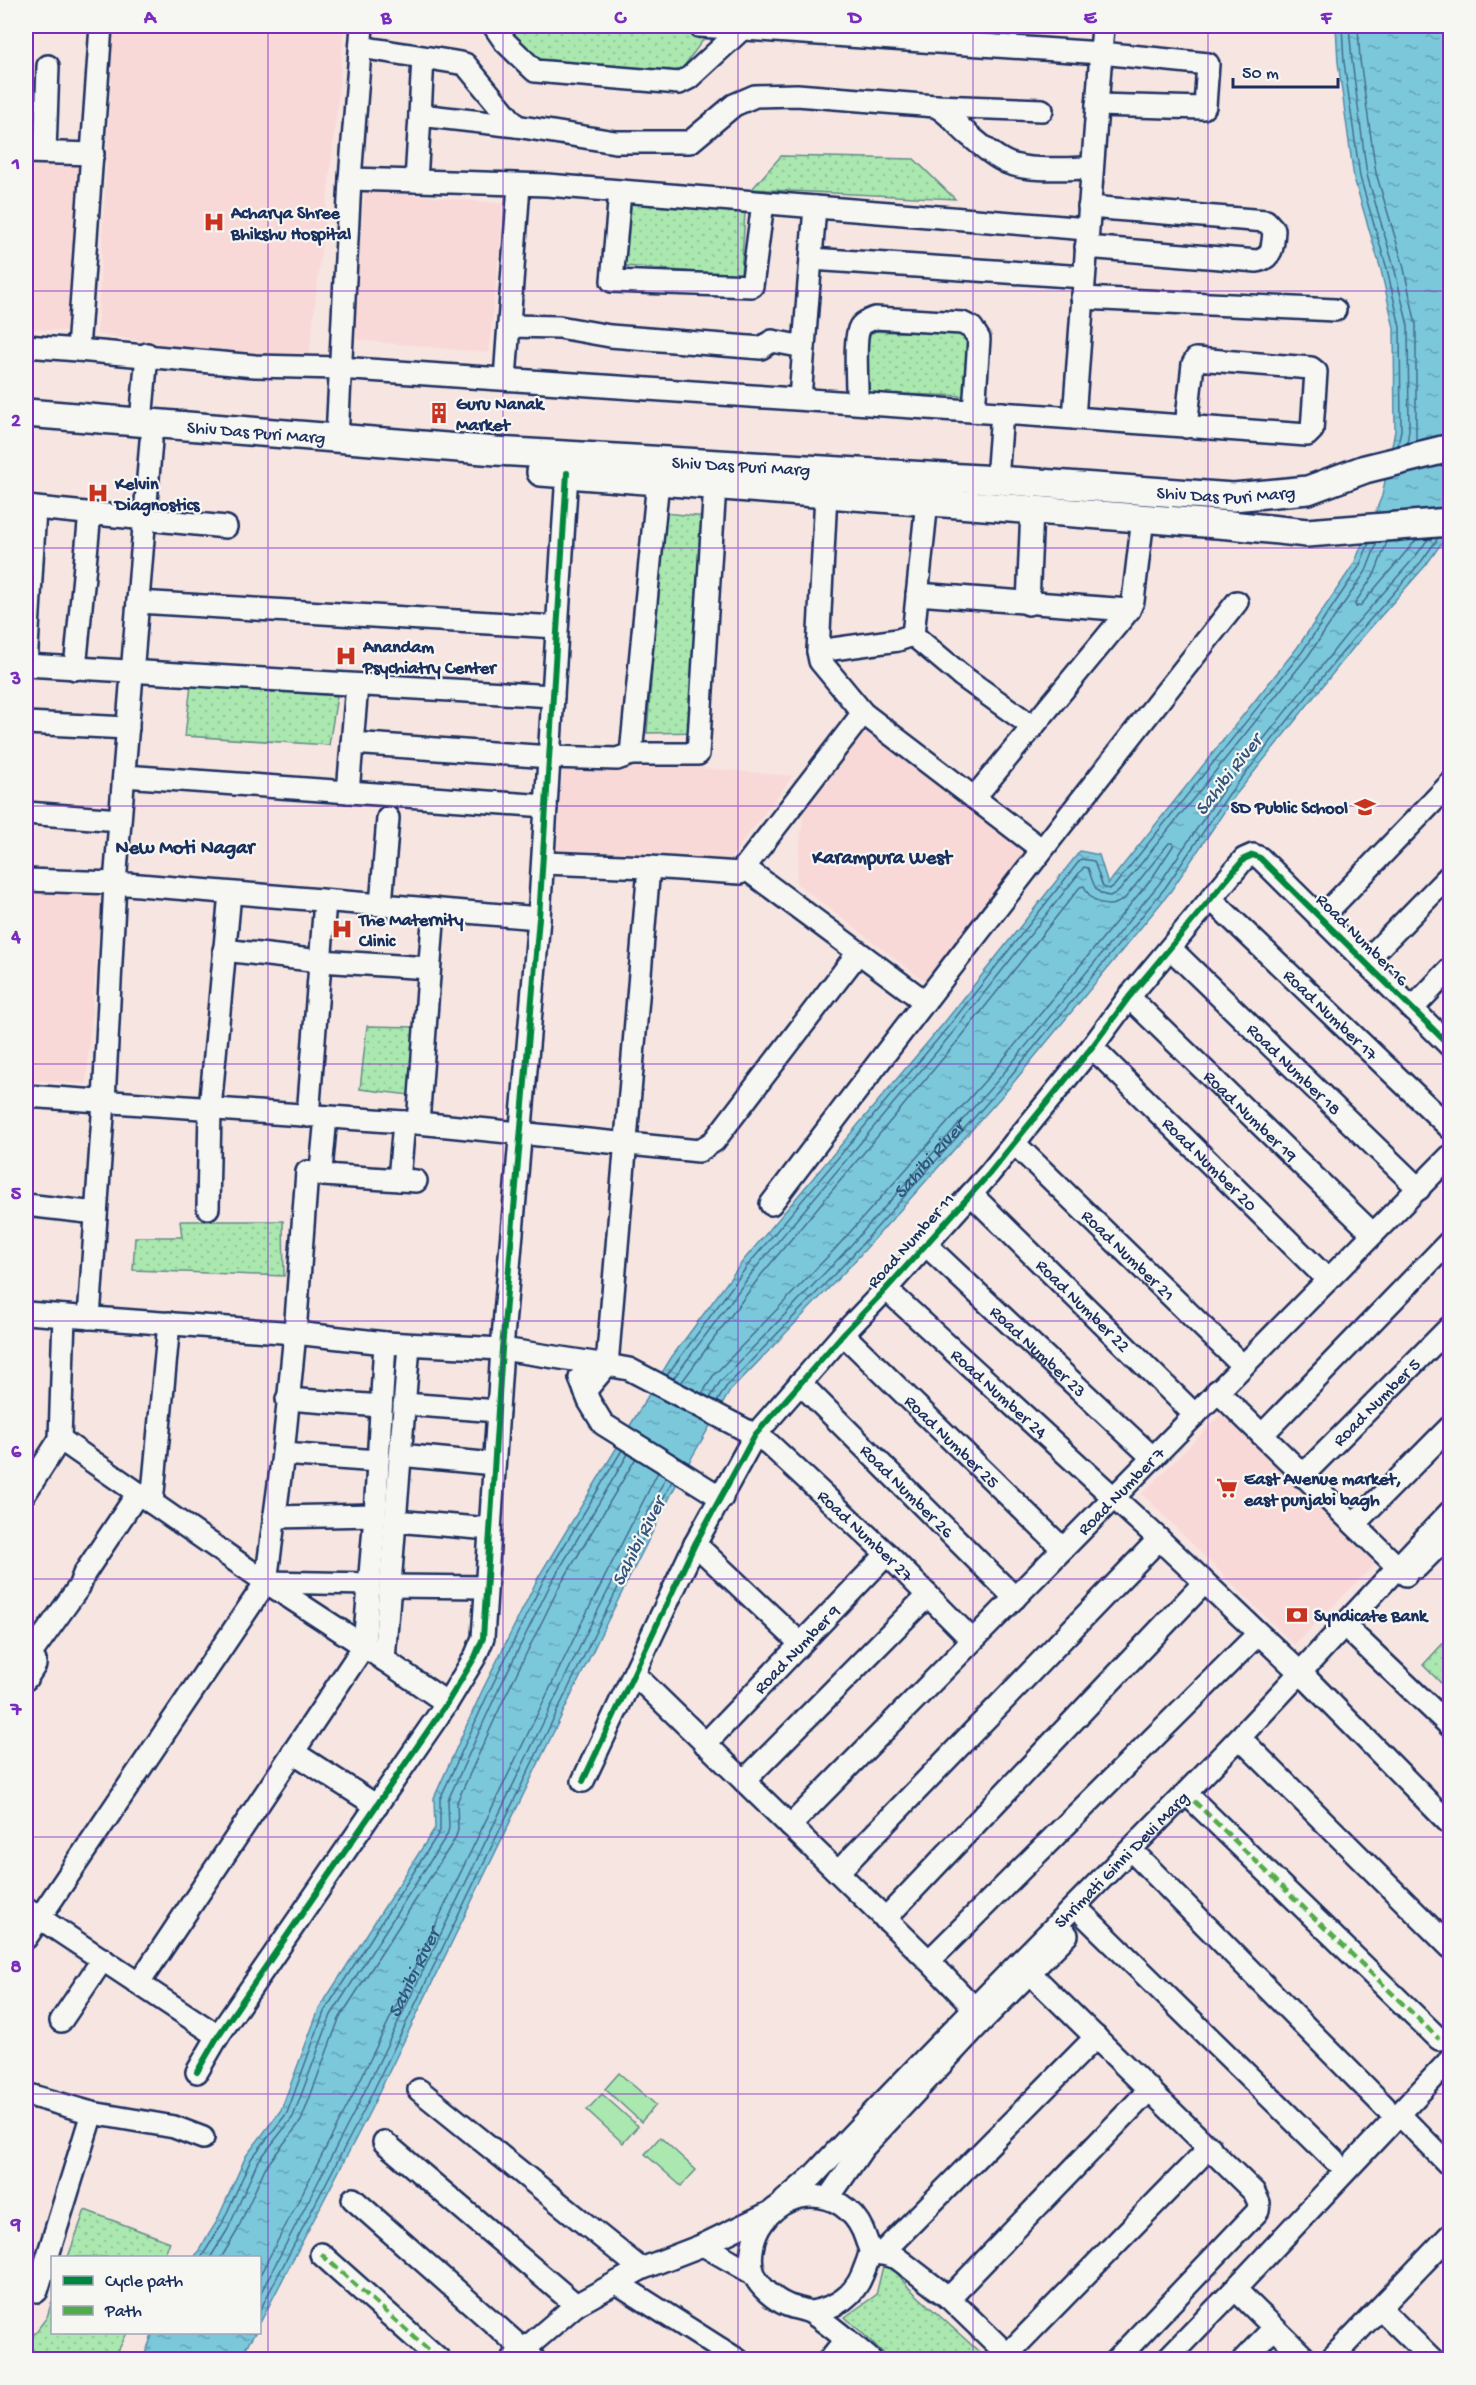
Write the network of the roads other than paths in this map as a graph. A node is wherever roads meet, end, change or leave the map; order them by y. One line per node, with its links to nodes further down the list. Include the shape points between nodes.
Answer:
1 (101, 26): 19 (street)
2 (362, 26): 9 (street)
3 (494, 26): 6 (street, via 535,71 679,83)
4 (699, 26): 6 (street)
5 (1103, 26): 10 (street)
6 (742, 29): 7 (street)
7 (782, 29): 8 (street)
8 (929, 34): 10 (street)
9 (361, 47): 11 (street); 21 (street)
10 (1101, 53): 13 (street); 13 (street, via 1207,63 1205,106)
11 (423, 57): 16 (street); 17 (street, via 465,64)
12 (48, 66): 18 (street)
13 (1097, 105): 20 (street)
14 (935, 106): 15 (street); 17 (street, via 797,95 755,96 734,105 690,142 615,142); 20 (street, via 1008,163 1022,167)
15 (1042, 110)
16 (420, 115): 17 (street); 22 (street)
17 (516, 126)
18 (35, 152): 19 (street)
19 (93, 154): 35 (street)
20 (1092, 168): 27 (street)
21 (350, 178): 22 (street); 37 (street)
22 (416, 181): 23 (street)
23 (519, 184): 24 (street); 32 (street)
24 (620, 192): 25 (street); 25 (street, via 612,281 752,286)
25 (763, 203): 26 (street)
26 (815, 207): 28 (street); 29 (street)
27 (1089, 207): 28 (street); 28 (street, via 1260,220 1274,230 1270,255 1257,261)
28 (1086, 238): 30 (street)
29 (811, 260): 30 (street); 34 (street)
30 (1083, 287): 31 (street); 44 (street)
31 (1335, 310)
32 (509, 326): 34 (street, via 559,327 610,336 761,348 772,341); 38 (street)
33 (26, 346): 35 (street)
34 (804, 346): 39 (street)
35 (78, 350): 36 (street)
36 (147, 354): 37 (street, via 255,366); 47 (street)
37 (339, 368): 38 (street); 48 (street)
38 (505, 379): 39 (street)
39 (800, 398): 40 (street)
40 (857, 402): 41 (street); 41 (street, via 860,326 875,318 962,323 972,328 979,339)
41 (974, 411): 43 (street)
42 (26, 413): 47 (main road, Shiv Das Puri Marg)
43 (1002, 413): 44 (street); 52 (street)
44 (1074, 418): 45 (street)
45 (1186, 427): 45 (street, via 1310,434 1316,372 1311,368 1196,359)
46 (26, 432): 47 (main road, Shiv Das Puri Marg)
47 (146, 432): 48 (main road, Shiv Das Puri Marg); 50 (main road, Shiv Das Puri Marg); 60 (street)
48 (337, 438): 52 (main road, Shiv Das Puri Marg)
49 (1450, 448): 54 (main road, Shiv Das Puri Marg, via 1365,469)
50 (567, 473): 51 (main road, Shiv Das Puri Marg); 70 (street)
51 (658, 480): 53 (main road, Shiv Das Puri Marg); 83 (street)
52 (997, 480): 54 (main road, Shiv Das Puri Marg, via 1233,497)
53 (715, 485): 55 (main road, Shiv Das Puri Marg); 83 (street, via 698,754)
54 (1308, 490): 64 (main road)
55 (826, 494): 56 (main road, Shiv Das Puri Marg); 72 (street)
56 (927, 501): 58 (main road, Shiv Das Puri Marg); 65 (street)
57 (30, 507): 59 (street); 73 (street)
58 (1032, 510): 61 (main road, Shiv Das Puri Marg); 68 (street)
59 (90, 513): 60 (street); 74 (street)
60 (145, 517): 63 (street); 66 (street)
61 (1143, 518): 64 (main road, Shiv Das Puri Marg); 69 (street)
62 (1450, 522): 64 (main road, Shiv Das Puri Marg)
63 (226, 527)
64 (1307, 533)
65 (916, 594): 68 (street); 71 (street)
66 (138, 602): 70 (street); 75 (street)
67 (1237, 602): 93 (street)
68 (1028, 604): 69 (street)
69 (1129, 610): 80 (street)
70 (557, 627): 77 (street)
71 (913, 635): 72 (street); 80 (street)
72 (818, 651): 78 (street, via 825,669)
73 (26, 666): 74 (street)
74 (75, 669): 75 (street)
75 (132, 673): 76 (street); 81 (street)
76 (357, 685): 77 (street); 82 (street)
77 (553, 696): 84 (street)
78 (863, 713): 88 (street); 97 (street)
79 (26, 723): 81 (street)
80 (1033, 727): 88 (street)
81 (128, 728): 85 (street)
82 (352, 743): 84 (street); 87 (street)
83 (632, 754): 84 (street, via 617,759)
84 (549, 757): 89 (street)
85 (124, 776): 87 (street); 92 (street)
86 (1450, 784): 107 (street)
87 (348, 792): 89 (street)
88 (974, 798): 93 (street)
89 (546, 806): 95 (street)
90 (26, 813): 92 (street)
91 (388, 818): 104 (street)
92 (120, 820): 100 (street)
93 (1041, 849): 116 (street)
94 (1253, 855): 102 (street, Road Number 11, via 1244,859); 107 (street, Road Number 16)
95 (543, 863): 96 (street); 106 (street)
96 (650, 867): 97 (street, via 740,873); 127 (street)
97 (745, 868): 110 (street)
98 (1450, 875): 112 (street)
99 (26, 880): 100 (street)
100 (115, 883): 101 (street); 121 (street)
101 (230, 893): 103 (street); 109 (street)
102 (1212, 900): 108 (street, Road Number 11); 125 (street, Road Number 17)
103 (325, 901): 104 (street); 111 (street)
104 (381, 905): 105 (street)
105 (434, 909): 106 (street); 113 (street)
106 (539, 918): 126 (street)
107 (1320, 919): 112 (street, Road Number 16)
108 (1171, 949): 115 (street, Road Number 11); 131 (street, Road Number 18)
109 (224, 950): 111 (street); 122 (street)
110 (858, 952): 116 (street); 127 (street, via 707,1147 699,1151)
111 (320, 961): 113 (street); 123 (street)
112 (1365, 962): 117 (street, Road Number 16)
113 (429, 968): 124 (street)
114 (1450, 969): 117 (street)
115 (1129, 997): 119 (street, Road Number 11); 137 (street, Road Number 19)
116 (924, 1001): 133 (street)
117 (1412, 1009): 118 (street, Road Number 16)
118 (1450, 1046)
119 (1092, 1047): 128 (street, Road Number 11); 140 (street, Road Number 20)
120 (26, 1096): 121 (street)
121 (104, 1101): 122 (street); 136 (street)
122 (210, 1109): 123 (street); 135 (street)
123 (317, 1116): 124 (street); 124 (street, via 323,1175 408,1180)
124 (411, 1123): 126 (street)
125 (1450, 1128)
126 (522, 1134): 127 (street); 151 (street)
127 (625, 1143): 153 (street)
128 (1014, 1143): 132 (street, Road Number 11); 154 (street, Road Number 21)
129 (1450, 1156): 131 (street, Road Number 7)
130 (307, 1172): 147 (street)
131 (1419, 1189): 137 (street, Road Number 7)
132 (971, 1194): 139 (street, Road Number 11); 162 (street, Road Number 22)
133 (771, 1204)
134 (26, 1205): 136 (street)
135 (208, 1208)
136 (96, 1213): 144 (street)
137 (1373, 1234): 140 (street, Road Number 7)
138 (1450, 1242): 165 (street)
139 (925, 1244): 141 (street, Road Number 11); 169 (street, Road Number 23)
140 (1328, 1280): 154 (street, Road Number 7)
141 (886, 1289): 148 (street, Road Number 11); 176 (street, Road Number 24)
142 (26, 1313): 143 (street, Road Number 27)
143 (64, 1316): 144 (street, Road Number 27); 166 (street)
144 (88, 1318): 145 (street, Road Number 27)
145 (170, 1323): 147 (street, Road Number 27); 175 (street)
146 (1450, 1327): 172 (street, Road Number 5)
147 (295, 1333): 149 (street, Road Number 27); 158 (street)
148 (843, 1334): 155 (street, Road Number 11); 185 (street, Road Number 25)
149 (385, 1344): 150 (street, Road Number 27); 160 (street)
150 (409, 1345): 151 (street, Road Number 27); 159 (street)
151 (502, 1349): 152 (street, Road Number 27); 161 (street)
152 (574, 1360): 153 (street, Road Number 27); 156 (street)
153 (607, 1365): 156 (street); 164 (street, Road Number 27, via 629,1369)
154 (1243, 1366): 157 (street, Road Number 7)
155 (800, 1383): 164 (street, Road Number 11); 193 (street, Road Number 26)
156 (585, 1391): 174 (street, via 603,1424)
157 (1217, 1391): 162 (street, Road Number 7); 165 (street)
158 (288, 1399): 160 (street); 167 (street)
159 (404, 1404): 161 (street); 168 (street)
160 (381, 1406): 170 (street)
161 (498, 1411): 171 (street)
162 (1195, 1415): 169 (street, Road Number 7)
163 (1450, 1427): 180 (street)
164 (751, 1432): 174 (street, Road Number 11); 186 (street, Road Number 27, via 769,1444)
165 (1262, 1435): 172 (street)
166 (60, 1439): 173 (street); 175 (street)
167 (283, 1454): 170 (street); 178 (street)
168 (400, 1455): 171 (street); 179 (street)
169 (1153, 1458): 176 (street, Road Number 7)
170 (378, 1461): 179 (street)
171 (494, 1464): 181 (street)
172 (1302, 1476): 180 (street)
173 (26, 1492)
174 (715, 1495): 184 (street, Road Number 11)
175 (145, 1498): 188 (street); 199 (street)
176 (1113, 1498): 183 (street, Road Number 24); 185 (street, Road Number 7)
177 (1450, 1512): 187 (street, Shrimati Ginni Devi Marg)
178 (274, 1517): 179 (street); 188 (street)
179 (385, 1518): 181 (street); 190 (street)
180 (1354, 1524): 187 (street)
181 (490, 1528): 191 (street)
182 (1450, 1534): 187 (street, Shrimati Ginni Devi Marg)
183 (1159, 1539): 189 (street, Road Number 24); 216 (street)
184 (695, 1544): 197 (street); 201 (street, Road Number 11)
185 (1063, 1549): 193 (street, Road Number 7)
186 (887, 1554): 192 (street, Road Number 27); 197 (street, Road Number 9)
187 (1403, 1571): 195 (street, Shrimati Ginni Devi Marg); 202 (street, Shrimati Ginni Devi Marg)
188 (266, 1582): 190 (street); 198 (street); 217 (street)
189 (1204, 1583): 194 (street, Road Number 24); 219 (street)
190 (380, 1585): 191 (street); 198 (street); 200 (street)
191 (486, 1587): 204 (street, via 480,1648)
192 (928, 1595): 196 (street, Road Number 27); 210 (street)
193 (1015, 1598): 196 (street, Road Number 7)
194 (1258, 1634): 202 (street, Road Number 24); 223 (street)
195 (1353, 1634): 202 (street, Shrimati Ginni Devi Marg); 205 (street)
196 (972, 1640): 214 (street, Road Number 7)
197 (800, 1642): 206 (street, Road Number 9)
198 (364, 1646): 200 (street); 208 (street)
199 (28, 1653): 203 (street, via 35,1665)
200 (384, 1660): 204 (street)
201 (634, 1674): 206 (street); 209 (street, Road Number 11)
202 (1304, 1677): 207 (street, Shrimati Ginni Devi Marg); 213 (street, Road Number 24); 226 (street, Shrimati Ginni Devi Marg, via 1036,1947)
203 (26, 1679)
204 (447, 1703): 212 (street)
205 (1450, 1726)
206 (705, 1744): 210 (street)
207 (1248, 1746): 211 (street, Shrimati Ginni Devi Marg); 221 (street)
208 (293, 1752): 212 (street); 225 (street)
209 (583, 1781)
210 (744, 1781): 214 (street)
211 (1194, 1801): 215 (street, Shrimati Ginni Devi Marg); 230 (street)
212 (377, 1806): 228 (street)
213 (1450, 1824)
214 (790, 1826): 216 (street)
215 (1139, 1858): 218 (street, Shrimati Ginni Devi Marg); 236 (street)
216 (838, 1872): 219 (street)
217 (33, 1914): 220 (street); 222 (street)
218 (1085, 1916): 224 (street, Shrimati Ginni Devi Marg); 241 (street)
219 (885, 1918): 223 (street)
220 (26, 1938)
221 (1450, 1947)
222 (103, 1959): 225 (street); 227 (street)
223 (929, 1961): 226 (street)
224 (1031, 1974): 226 (street, Shrimati Ginni Devi Marg); 229 (street)
225 (139, 1983): 228 (street)
226 (980, 2013): 243 (street, Shrimati Ginni Devi Marg, via 863,2148); 245 (street, Shrimati Ginni Devi Marg, via 813,2176)
227 (61, 2021)
228 (218, 2036): 232 (street)
229 (1096, 2037): 233 (street); 248 (street)
230 (1439, 2039)
231 (1450, 2060): 236 (street)
232 (197, 2072)
233 (1150, 2089): 240 (street); 255 (street)
234 (419, 2090): 250 (street)
235 (26, 2094): 237 (street)
236 (1392, 2111): 242 (street); 254 (street)
237 (92, 2113): 238 (street, via 174,2127); 253 (street, via 37,2291)
238 (203, 2138)
239 (384, 2142): 257 (street)
240 (1210, 2148): 263 (street); 268 (street, via 1254,2192 1260,2203 1258,2211)
241 (1334, 2160)
242 (1450, 2166)
243 (829, 2197): 245 (street, via 809,2195); 248 (street, via 855,2217)
244 (353, 2199): 262 (street)
245 (776, 2207): 247 (street, Shrimati Ginni Devi Marg); 251 (street, via 759,2226 754,2239)
246 (1450, 2235): 258 (street)
247 (703, 2245): 250 (street, Shrimati Ginni Devi Marg); 251 (street)
248 (876, 2252): 255 (street, via 897,2258); 256 (street, via 859,2284)
249 (321, 2254): 264 (street)
250 (641, 2269): 252 (street, Shrimati Ginni Devi Marg)
251 (754, 2274): 259 (street, via 774,2297)
252 (617, 2283): 257 (street, Shrimati Ginni Devi Marg); 265 (street)
253 (26, 2288)
254 (1235, 2289): 260 (street); 269 (street)
255 (949, 2298): 263 (street)
256 (845, 2299): 259 (street); 261 (street)
257 (576, 2305): 262 (street, Shrimati Ginni Devi Marg)
258 (1380, 2308): 272 (street); 273 (street)
259 (811, 2312): 261 (street)
260 (1274, 2328): 270 (street); 271 (street)
261 (849, 2341): 266 (street); 267 (street)
262 (524, 2356)
263 (1010, 2357)
264 (440, 2360)
265 (738, 2360)
266 (829, 2360)
267 (871, 2360)
268 (1116, 2360)
269 (1166, 2360)
270 (1243, 2360)
271 (1307, 2360)
272 (1330, 2360)
273 (1433, 2360)

